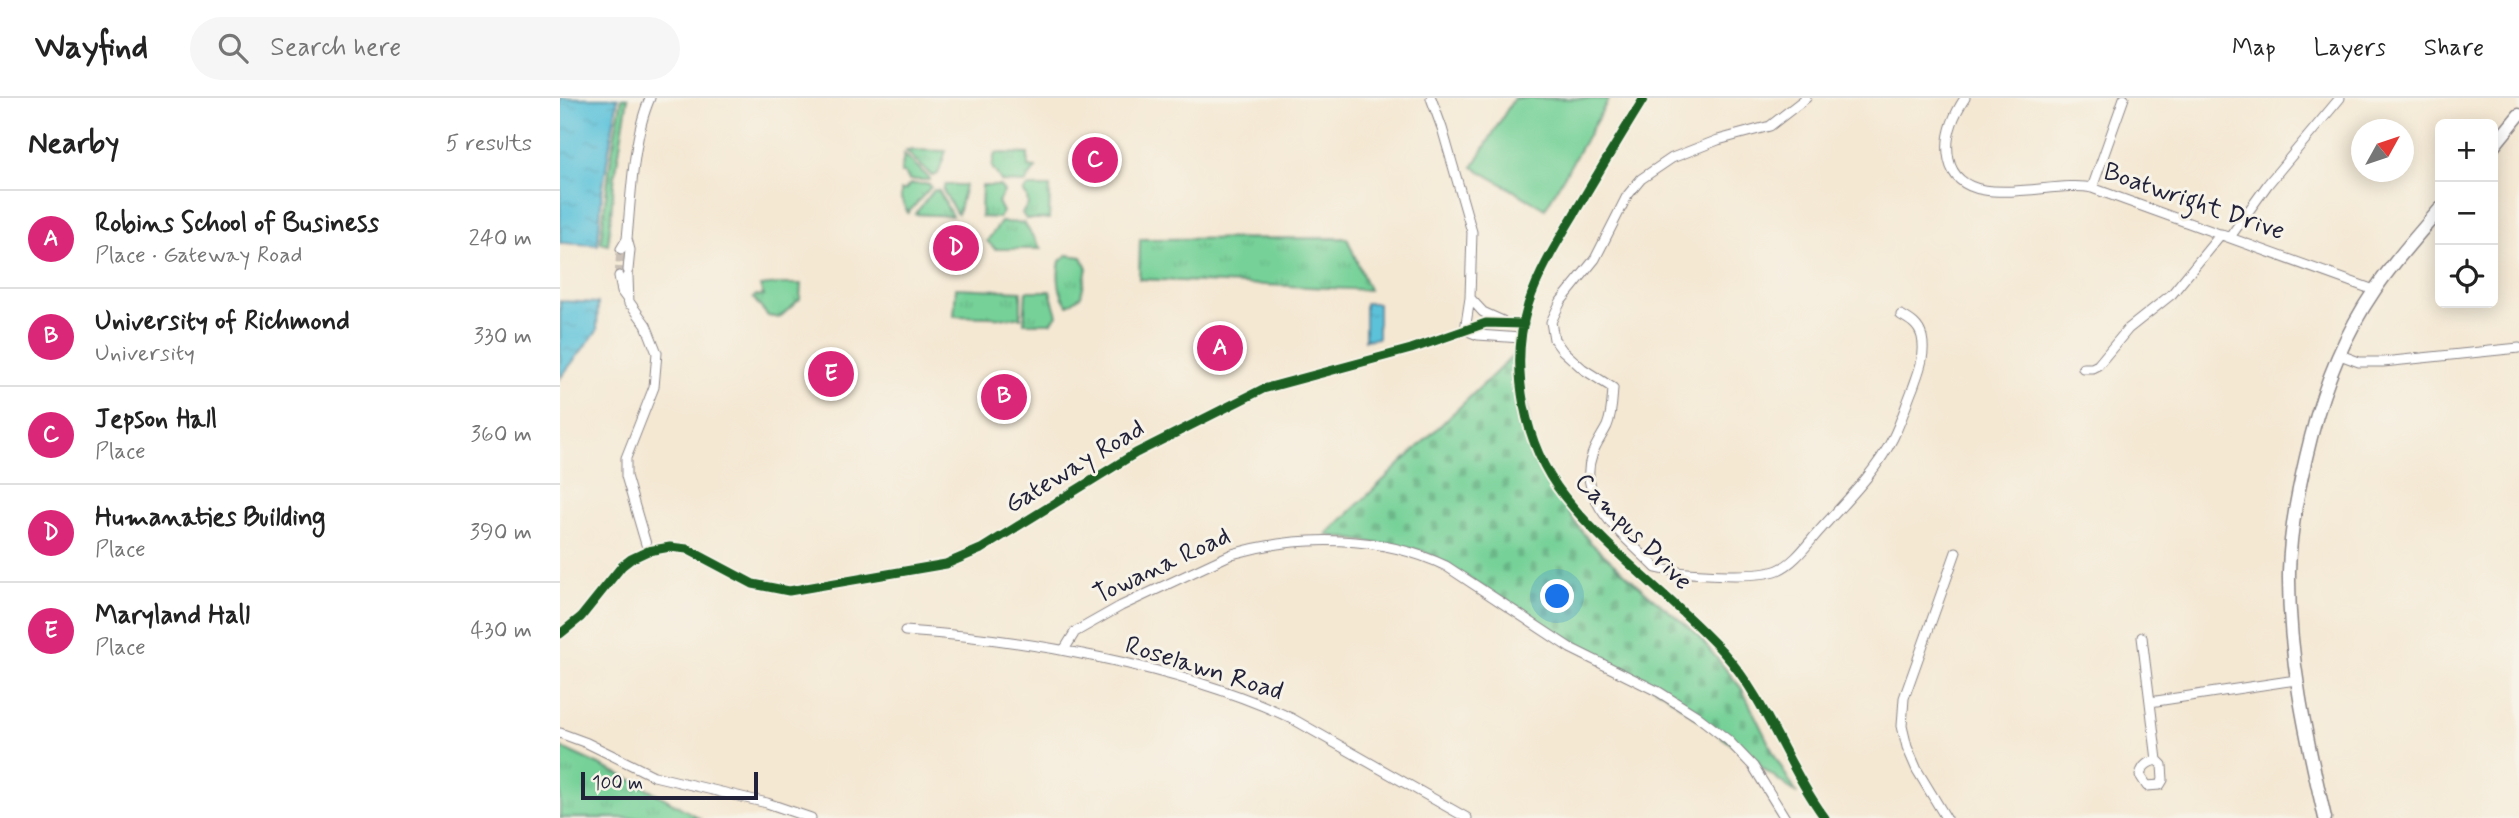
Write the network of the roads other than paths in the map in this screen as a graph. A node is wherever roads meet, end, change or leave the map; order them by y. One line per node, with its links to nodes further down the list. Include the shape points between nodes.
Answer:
1 (650, 98): 23 (street, via 636,156 622,292 646,325 657,353 654,387 626,458 626,476)
2 (1431, 98): 14 (street, via 1472,232)
3 (1644, 98): 17 (street, Campus Drive, via 1552,251)
4 (1805, 98): 25 (street, via 1770,126 1693,149 1641,178 1551,322 1562,350 1613,388 1608,423 1589,464 1591,487 1608,518)
5 (1965, 98): 10 (street, Boatwright Drive, via 1948,143 1951,166 1963,181 1994,192 2063,185)
6 (2124, 98): 10 (street)
7 (2340, 98): 12 (street)
8 (2519, 116): 9 (main road)
9 (2498, 140)
10 (2092, 188): 12 (street, Boatwright Drive)
11 (2435, 215): 13 (main road)
12 (2226, 235): 13 (street, Boatwright Drive); 22 (street, via 2164,303 2128,329 2098,365)
13 (2374, 290): 21 (main road)
14 (1470, 298): 16 (street, Gateway Road, via 1483,312); 18 (street)
15 (1900, 314): 25 (street, via 1920,331 1923,362 1896,433 1876,465 1803,549 1782,568 1756,574)
16 (1508, 323): 17 (street, Gateway Road); 18 (street, Gateway Road, via 1486,323)
17 (1524, 324): 19 (street, Campus Drive)
18 (1465, 330): 19 (street, Gateway Road); 23 (street, Gateway Road, via 1263,388 1136,453 981,549 946,564 789,591 753,584 687,549)
19 (1521, 338): 26 (street, Campus Drive, via 1523,401 1541,457 1564,496)
20 (2519, 348): 21 (street, via 2382,362 2359,362)
21 (2340, 355): 31 (main road, via 2317,415 2293,526 2289,571)
22 (2083, 369)
23 (648, 551): 28 (street, via 622,566 581,618)
24 (1956, 552): 39 (street, via 1904,698 1902,726 1917,770)
25 (1656, 568): 26 (street)
26 (1637, 570): 38 (street, Campus Drive, via 1723,651 1744,677 1772,722 1800,782)
27 (905, 631): 30 (street, Roselawn Road)
28 (560, 634)
29 (2142, 637): 32 (street)
30 (1064, 650): 36 (street, Roselawn Road, via 1173,676 1264,705); 37 (street, Towana Road, via 1075,632 1109,612 1232,554 1326,540 1402,550 1446,566 1570,648 1697,716 1753,766)
31 (2296, 680): 32 (street); 40 (main road)
32 (2150, 702): 34 (street)
33 (560, 733): 35 (street, via 654,776)
34 (2157, 760)
35 (811, 818)
36 (1467, 818)
37 (1785, 818)
38 (1825, 818)
39 (1946, 818)
40 (2325, 818)

